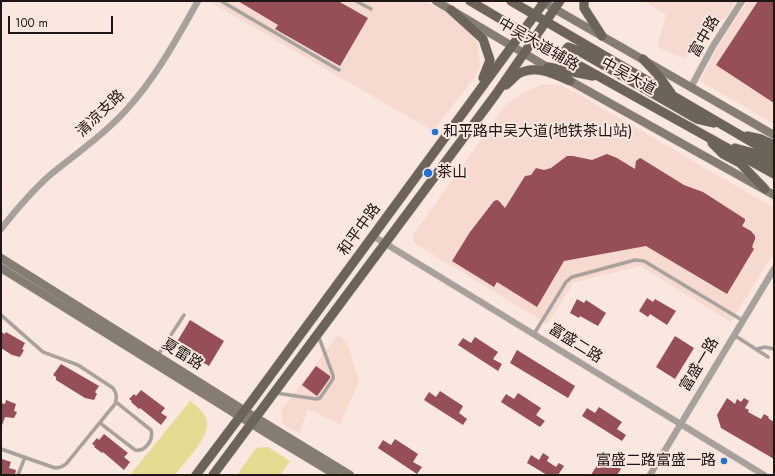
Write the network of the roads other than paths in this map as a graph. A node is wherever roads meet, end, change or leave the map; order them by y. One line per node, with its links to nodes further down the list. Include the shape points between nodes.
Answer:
1 (198, 1): 42 (street, 清凉支路, via 147,86 128,108 105,131 49,176)
2 (221, 1): 24 (lane)
3 (356, 1): 11 (lane)
4 (436, 1): 13 (street, 中吴大道辅路)
5 (470, 1): 16 (main road, 中吴大道)
6 (511, 1): 14 (main road, 中吴大道)
7 (560, 1): 12 (main road, 和平中路)
8 (584, 1): 17 (main road, via 584,8)
9 (742, 1): 27 (street, 富中路)
10 (543, 2): 12 (street); 14 (main road, 和平中路)
11 (371, 9)
12 (555, 9): 15 (main road, 和平中路); 17 (street)
13 (451, 10): 19 (street, 中吴大道辅路); 30 (main road, via 483,39 490,60)
14 (534, 15): 15 (main road, 中吴大道); 16 (main road, 和平中路)
15 (546, 22): 18 (main road, 和平中路); 29 (main road, 中吴大道)
16 (522, 32): 18 (main road, 中吴大道); 19 (main road, 和平中路)
17 (602, 36): 21 (street)
18 (534, 39): 20 (main road, 和平中路); 22 (main road, 中吴大道)
19 (511, 46): 20 (street, 中吴大道辅路); 30 (main road, 和平中路)
20 (524, 53): 23 (street, 中吴大道辅路); 28 (main road, 和平中路)
21 (642, 59): 27 (street); 29 (main road)
22 (573, 62): 25 (main road, 中吴大道); 31 (main road, via 565,51 568,47 697,119)
23 (547, 67): 25 (main road); 26 (street, 中吴大道辅路)
24 (339, 70)
25 (601, 78): 33 (main road, 中吴大道)
26 (570, 81): 28 (main road, via 548,71 532,70 518,74); 40 (street, 中吴大道辅路)
27 (691, 87): 34 (street)
28 (496, 94): 44 (main road, 和平中路)
29 (675, 97): 31 (main road, 中吴大道)
30 (468, 105): 43 (main road, 和平中路)
31 (722, 124): 32 (main road, 中吴大道)
32 (738, 134): 36 (main road); 37 (main road, 中吴大道)
33 (704, 135): 35 (main road, 中吴大道); 40 (main road, via 723,154 740,163)
34 (774, 135)
35 (722, 145): 38 (main road, via 753,153); 39 (main road, 中吴大道)
36 (774, 145)
37 (774, 155)
38 (774, 165)
39 (774, 174)
40 (765, 190): 41 (street, 中吴大道辅路)
41 (774, 195)
42 (1, 229)
43 (373, 236): 44 (street, 富盛二路); 60 (main road, 和平中路)
44 (386, 243): 51 (main road, 和平中路); 52 (street, 富盛二路)
45 (1, 258): 56 (street, 夏雷路)
46 (1, 268): 60 (street, 夏雷路)
47 (774, 269): 50 (street, 富盛一路)
48 (184, 315): 56 (lane)
49 (1, 316): 59 (lane, via 43,352 78,365 113,388)
50 (743, 321): 52 (lane, via 644,261 635,260 572,277 566,282); 53 (street, 富盛一路)
51 (318, 334): 58 (main road, 和平中路); 58 (lane, via 333,375 320,398)
52 (534, 334): 63 (street, 富盛二路)
53 (734, 335): 54 (lane); 63 (street, 富盛一路)
54 (757, 349): 55 (lane, via 766,347); 57 (lane)
55 (774, 350)
56 (157, 356): 60 (street, 夏雷路)
57 (768, 357)
58 (274, 393): 61 (main road, 和平中路)
59 (116, 402): 62 (lane); 62 (lane, via 151,430 151,440 143,450 134,450)
60 (242, 414): 61 (street, 夏雷路); 67 (main road, 和平中路)
61 (254, 421): 68 (main road, 和平中路); 69 (street, 夏雷路); 70 (street, 夏雷路)
62 (100, 423): 65 (lane, via 61,467 55,468)
63 (680, 424): 71 (street, 富盛一路); 72 (street, 富盛二路)
64 (1, 449): 65 (lane)
65 (25, 457): 66 (lane)
66 (18, 475)
67 (196, 475)
68 (213, 475)
69 (336, 475)
70 (350, 475)
71 (650, 475)
72 (764, 475)

